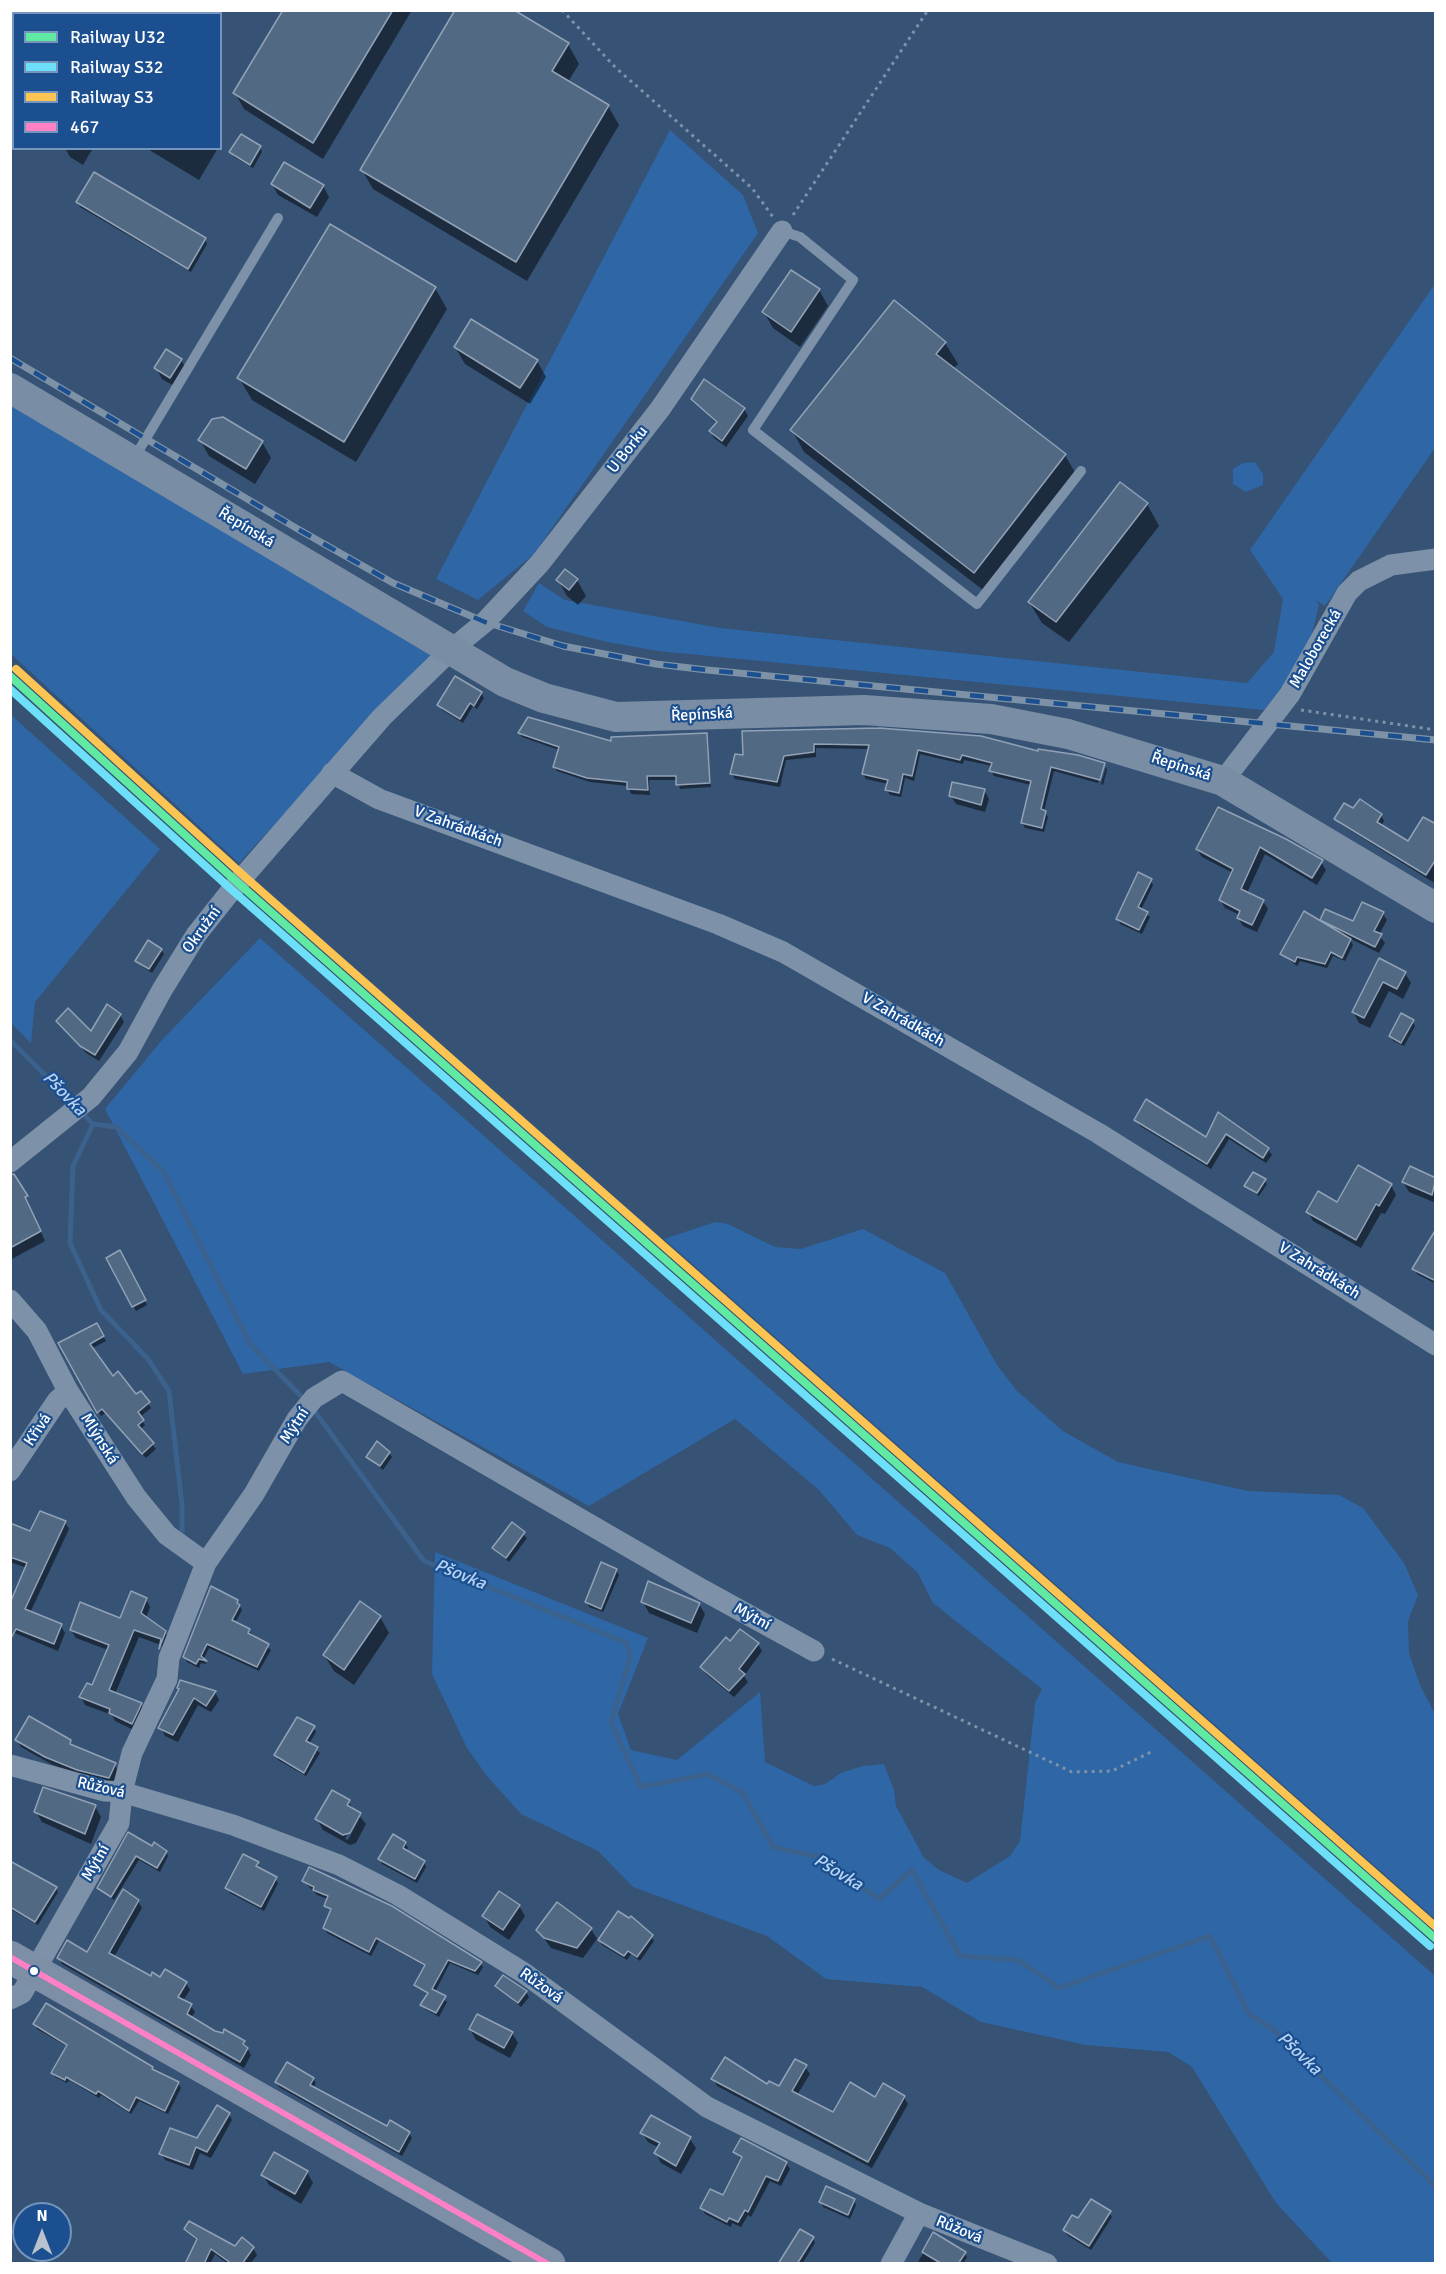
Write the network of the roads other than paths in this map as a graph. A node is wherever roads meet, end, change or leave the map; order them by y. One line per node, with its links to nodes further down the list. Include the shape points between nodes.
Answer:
1 (278, 218): 4 (lane)
2 (782, 231): 5 (lane, via 800,237 853,280 753,430 977,604); 7 (street, U Borku, via 660,409 540,563 485,622)
3 (10, 388): 4 (street, Řepínská)
4 (133, 461): 7 (street, Řepínská)
5 (1081, 471)
6 (1436, 558): 9 (street, Maloborecká, via 1391,565 1359,580 1347,593 1290,694)
7 (451, 650): 8 (street, Okružní, via 382,717); 9 (street, Řepínská, via 515,686 616,717 864,710 991,719 1068,734)
8 (332, 773): 11 (street, Okružní, via 196,935 128,1052 91,1096); 13 (street, V Zahrádkách, via 379,799 783,952 1098,1133)
9 (1223, 781): 10 (street, Řepínská)
10 (1436, 908)
11 (10, 1162)
12 (10, 1300): 14 (street, Mlýnská, via 37,1331)
13 (1436, 1345)
14 (68, 1390): 15 (street, Křivá); 16 (street, Mlýnská, via 136,1497 167,1535)
15 (10, 1471)
16 (206, 1563): 17 (street, Mýtní, via 254,1494 297,1419 314,1398 342,1381); 19 (street, Mýtní, via 170,1658 167,1679 132,1753)
17 (814, 1651)
18 (10, 1765): 19 (street, Růžová, via 105,1791)
19 (122, 1792): 20 (street, Mýtní, via 119,1823); 22 (street, Růžová, via 271,1838 339,1865 398,1895 524,1973 707,2107)
20 (23, 1964): 21 (street, Mýtní, via 22,1993); 23 (main road)
21 (10, 1999)
22 (919, 2213): 24 (street); 25 (street, Růžová)
23 (549, 2264)
24 (891, 2264)
25 (1047, 2264)

